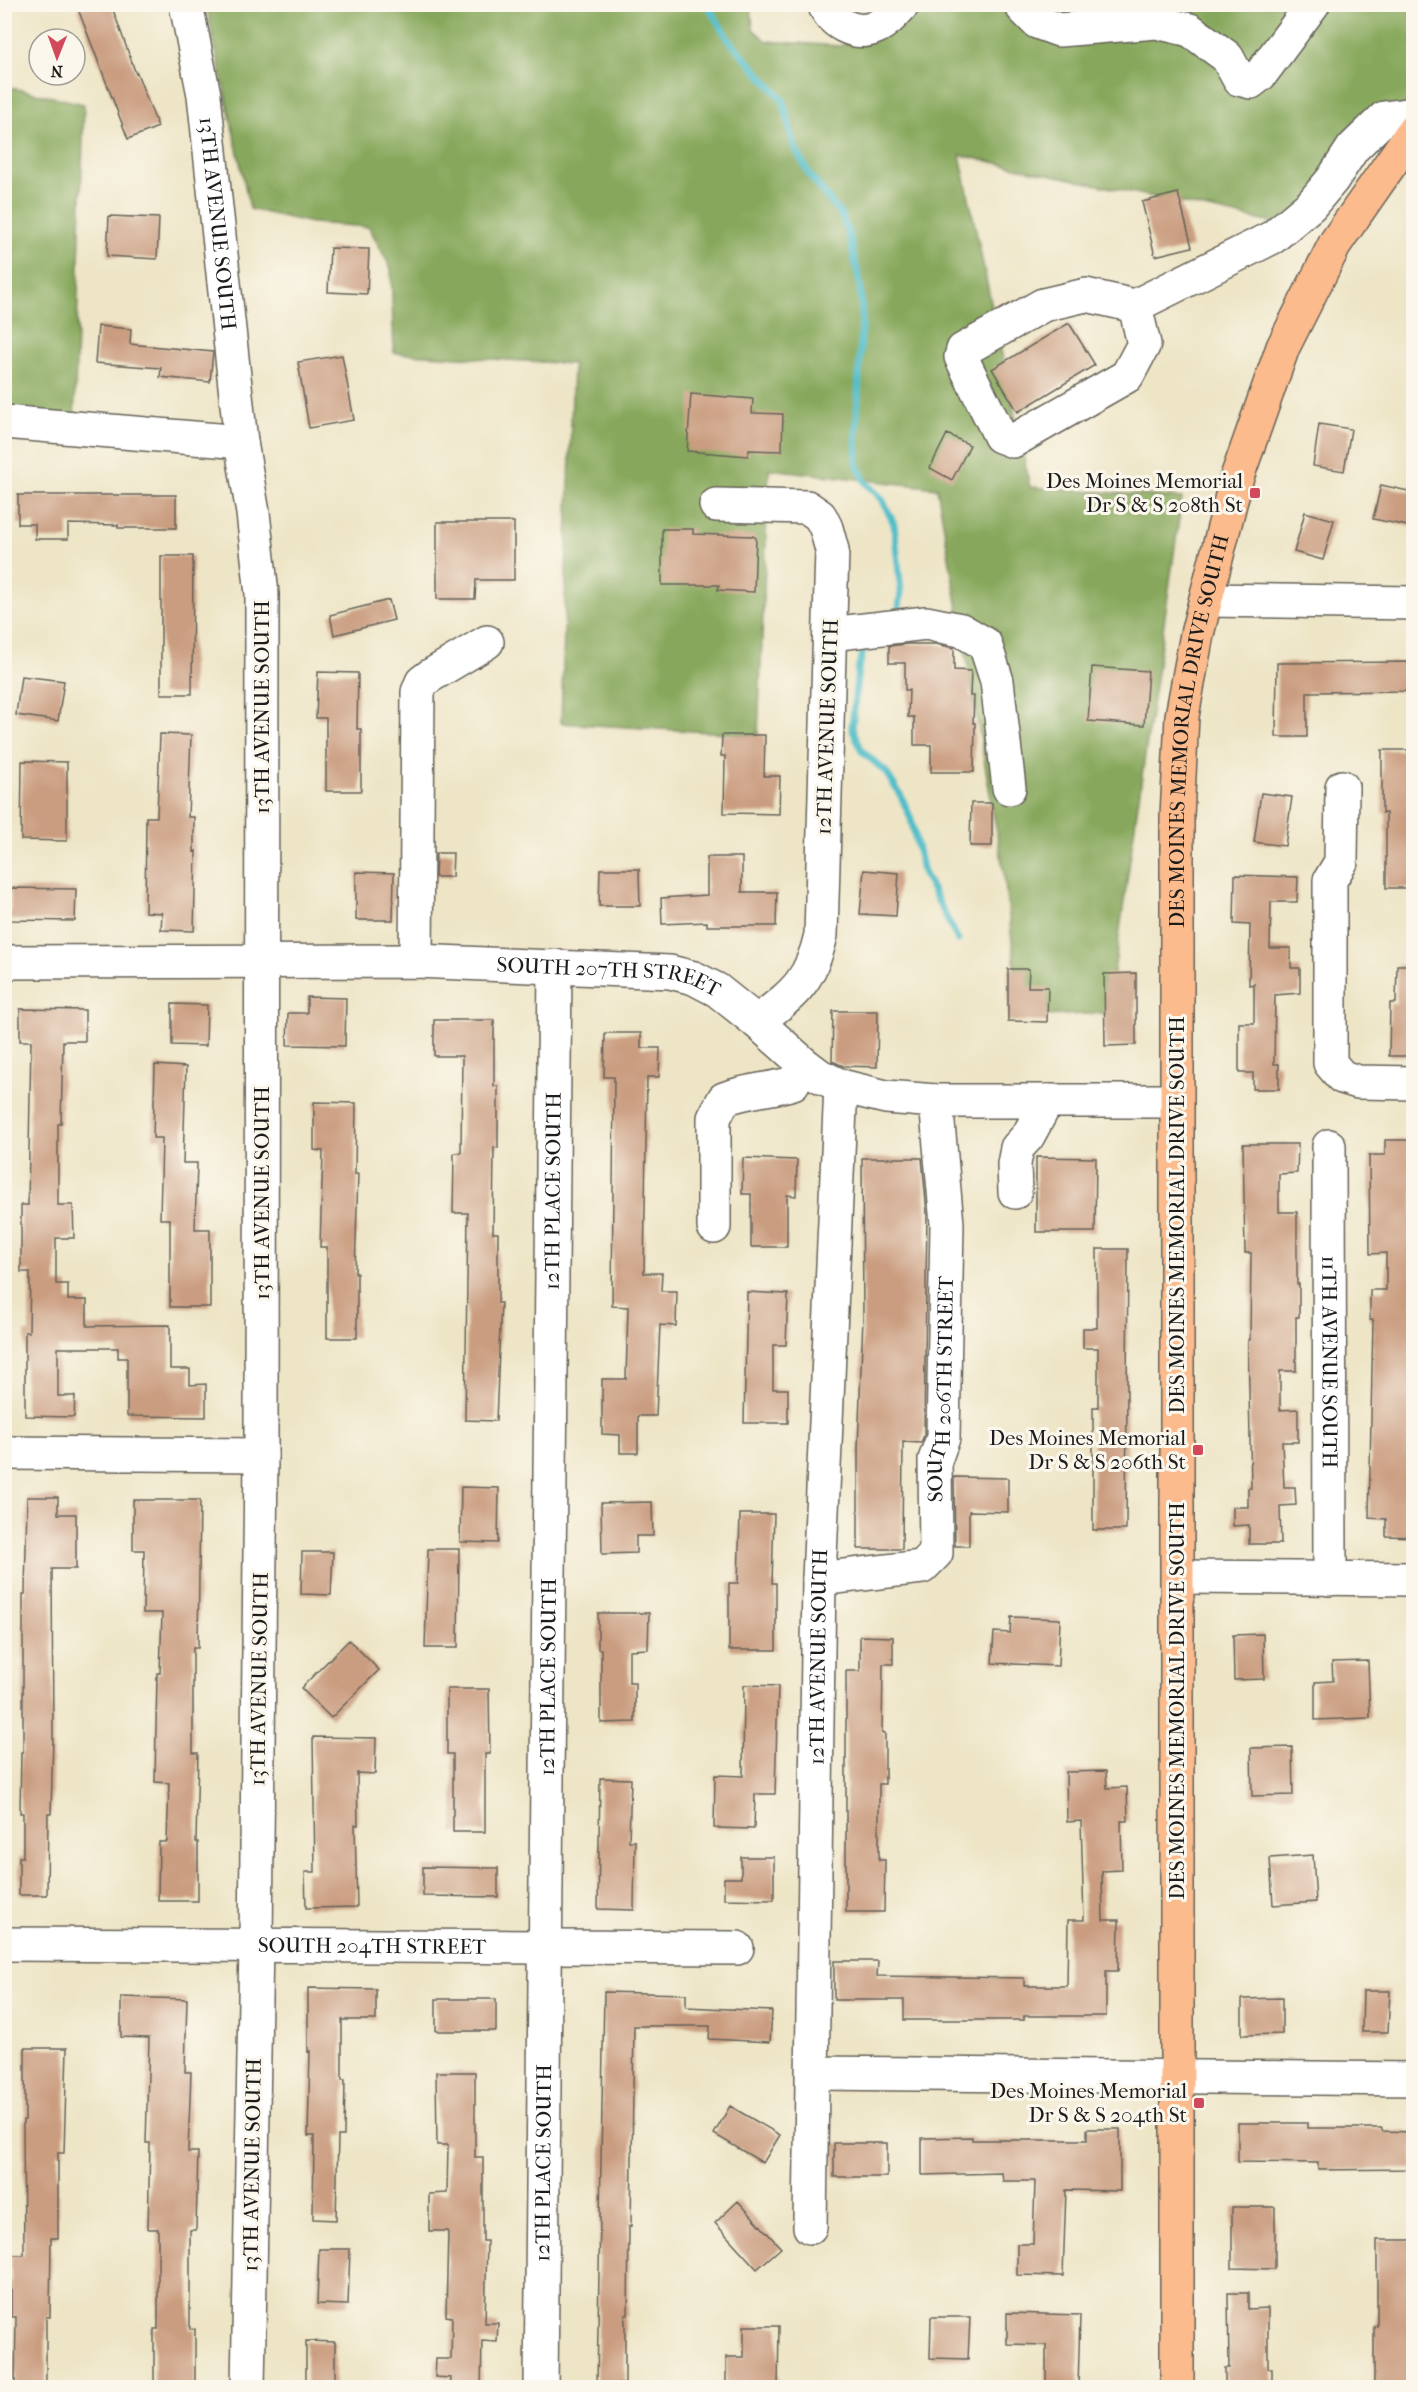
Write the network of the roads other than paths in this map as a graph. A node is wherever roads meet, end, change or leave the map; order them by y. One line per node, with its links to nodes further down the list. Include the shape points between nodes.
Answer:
1 (186, 4): 10 (street, 13TH AVENUE SOUTH, via 204,95)
2 (824, 4): 3 (street, via 830,16 856,31 874,28)
3 (903, 4)
4 (1024, 4): 5 (street, via 1023,8 1037,22 1059,30 1156,22 1190,30 1227,57 1239,79 1251,82)
5 (1313, 4)
6 (1413, 114): 8 (street, via 1384,118 1353,148 1311,205 1273,237)
7 (1413, 130): 12 (main road, DES MOINES MEMORIAL DRIVE SOUTH, via 1336,242 1283,347 1236,480)
8 (1136, 306): 8 (street, via 1086,295 1043,305 963,350 961,357 1000,436 1013,441 1127,376 1144,344)
9 (4, 422): 10 (street)
10 (241, 442): 18 (street, 13TH AVENUE SOUTH, via 262,594)
11 (716, 505): 14 (street, 12TH AVENUE SOUTH, via 807,507 820,516 832,550)
12 (1206, 600): 13 (street); 28 (main road, DES MOINES MEMORIAL DRIVE SOUTH, via 1182,716 1177,816)
13 (1413, 603)
14 (830, 634): 17 (street, via 926,623 961,630 985,644 997,681); 22 (street, 12TH AVENUE SOUTH, via 821,935 802,984)
15 (487, 642): 19 (street, via 430,676 418,692)
16 (1342, 787): 24 (street, via 1341,862 1330,880 1330,1063 1342,1077 1358,1082)
17 (1009, 788)
18 (263, 959): 19 (street, SOUTH 207TH STREET); 20 (street, SOUTH 207TH STREET); 33 (street, 13TH AVENUE SOUTH)
19 (416, 961): 21 (street, SOUTH 207TH STREET)
20 (4, 962)
21 (555, 966): 22 (street, SOUTH 207TH STREET, via 670,972 694,978 717,990); 41 (street, 12TH PLACE SOUTH)
22 (757, 1022): 23 (street, SOUTH 207TH STREET)
23 (804, 1064): 25 (street, SOUTH 207TH STREET); 31 (street, via 793,1083 724,1099 714,1118)
24 (1413, 1083)
25 (841, 1086): 26 (street, SOUTH 207TH STREET, via 886,1097); 35 (street, 12TH AVENUE SOUTH)
26 (936, 1101): 27 (street, SOUTH 207TH STREET); 35 (street, SOUTH 206TH STREET, via 946,1213 943,1438 935,1460 936,1553 922,1567)
27 (1047, 1101): 28 (street, SOUTH 207TH STREET); 30 (street, via 1017,1148)
28 (1176, 1101): 34 (main road, DES MOINES MEMORIAL DRIVE SOUTH)
29 (1329, 1146): 36 (street, 11TH AVENUE SOUTH)
30 (1014, 1192)
31 (714, 1227)
32 (4, 1453): 33 (street)
33 (261, 1455): 39 (street, 13TH AVENUE SOUTH)
34 (1178, 1576): 36 (street); 43 (main road, DES MOINES MEMORIAL DRIVE SOUTH)
35 (819, 1579): 42 (street, 12TH AVENUE SOUTH)
36 (1330, 1579): 37 (street)
37 (1413, 1580)
38 (4, 1944): 39 (street, SOUTH 204TH STREET)
39 (256, 1944): 41 (street, SOUTH 204TH STREET); 46 (street, 13TH AVENUE SOUTH)
40 (737, 1948): 41 (street, SOUTH 204TH STREET)
41 (544, 1949): 47 (street, 12TH PLACE SOUTH)
42 (813, 2073): 43 (street); 45 (street, 12TH AVENUE SOUTH)
43 (1176, 2076): 44 (street); 48 (main road, DES MOINES MEMORIAL DRIVE SOUTH)
44 (1413, 2079)
45 (810, 2227)
46 (248, 2388)
47 (541, 2388)
48 (1177, 2388)

